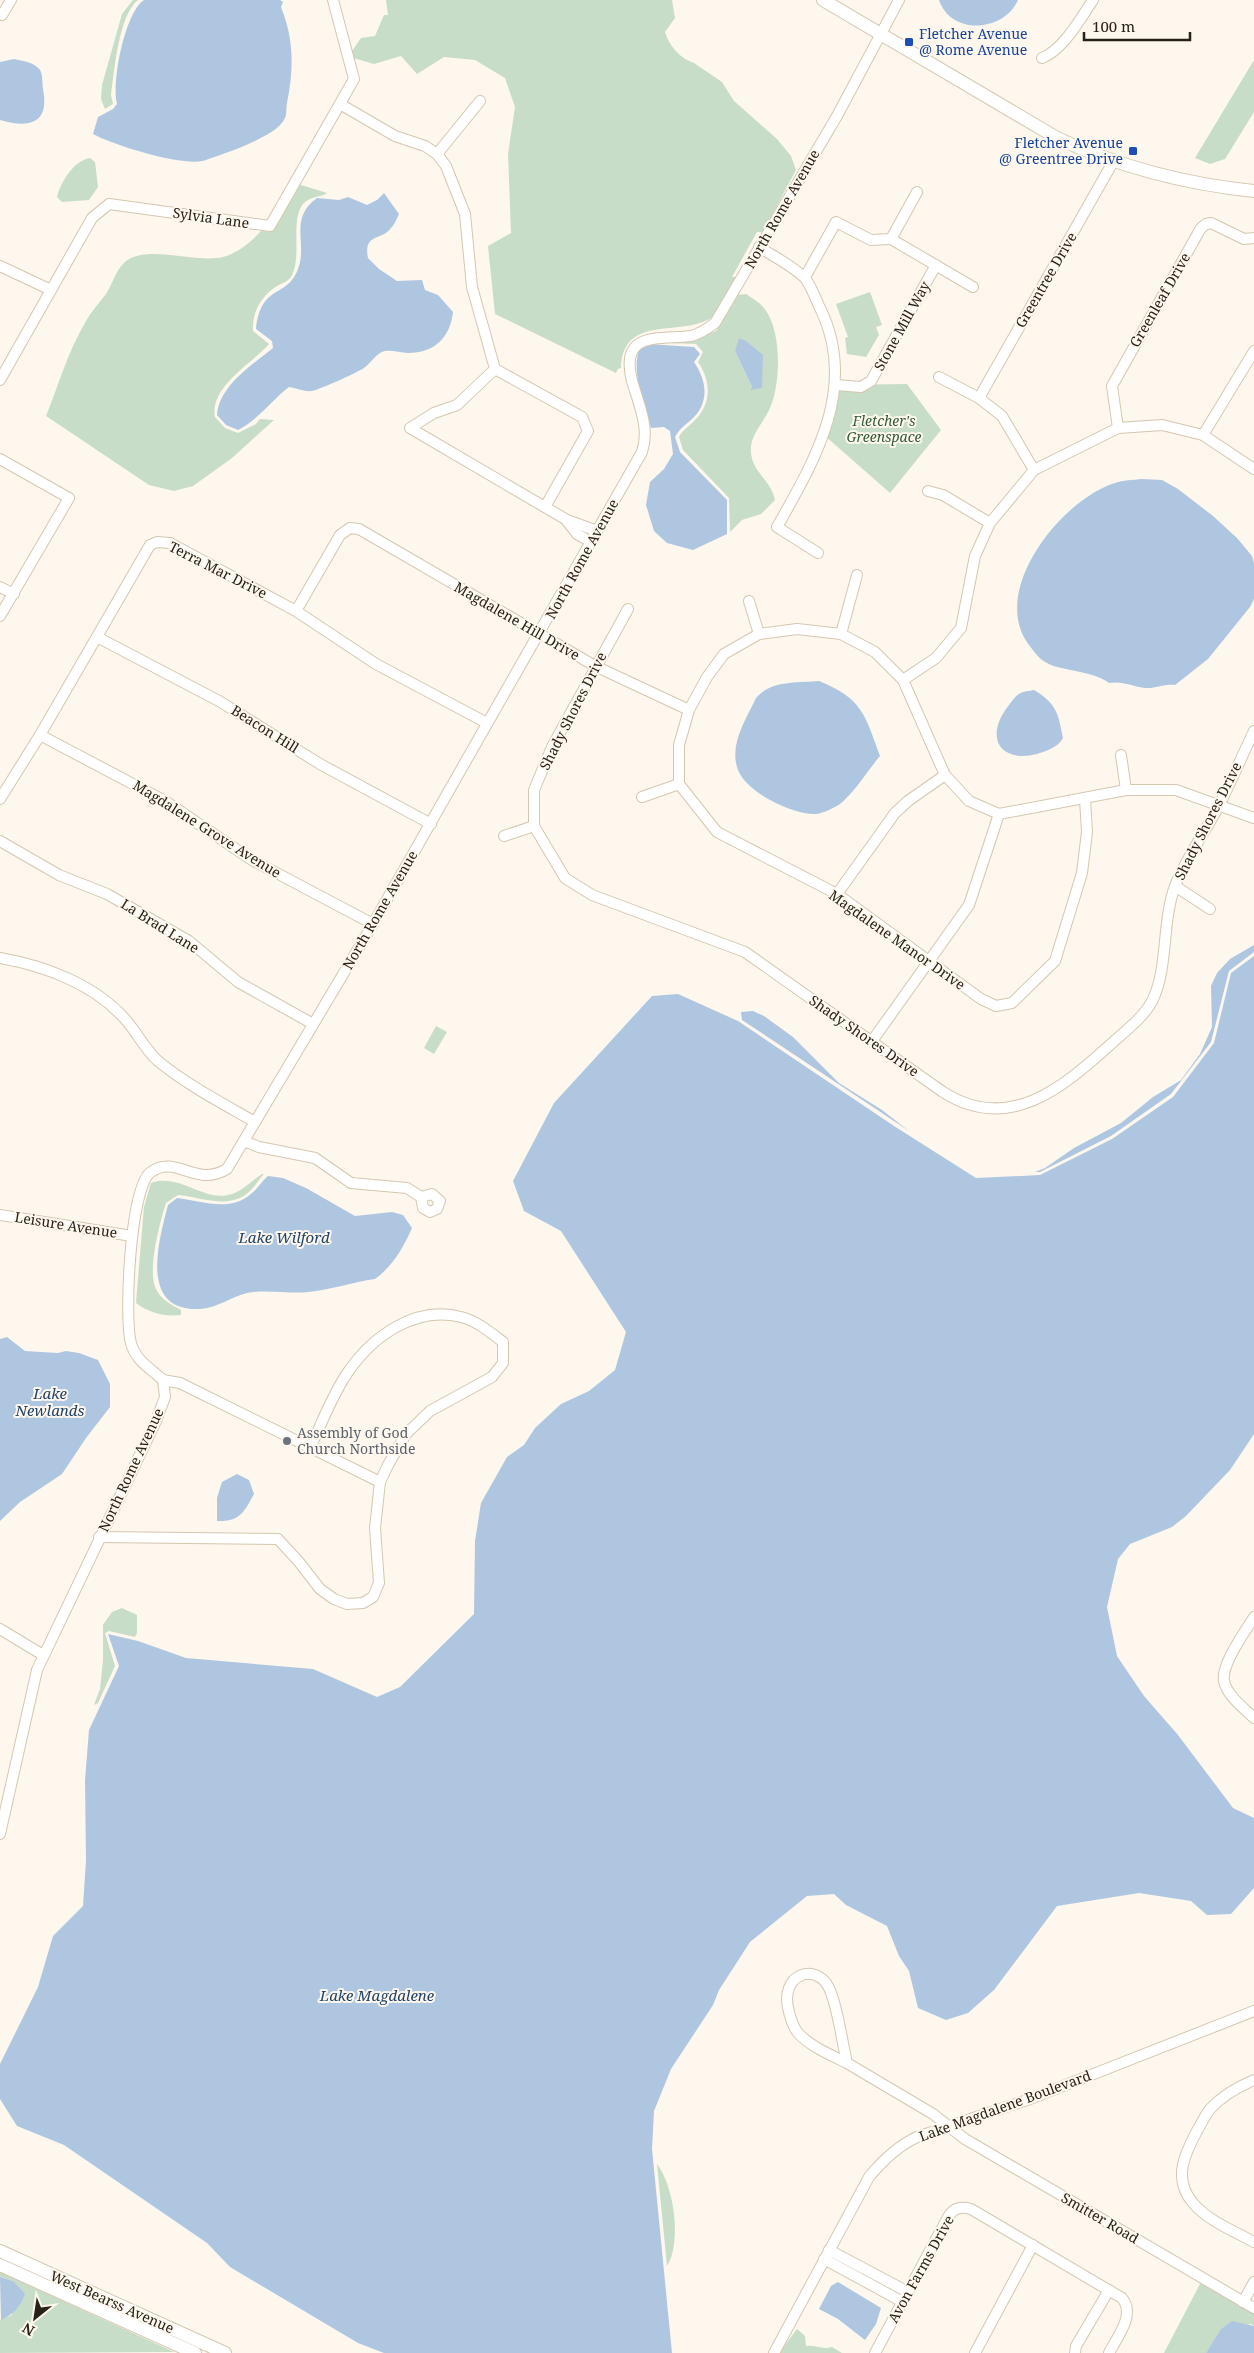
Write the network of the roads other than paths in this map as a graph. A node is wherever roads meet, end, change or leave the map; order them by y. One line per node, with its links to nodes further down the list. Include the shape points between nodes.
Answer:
1 (11, 0): 6 (street)
2 (333, 0): 10 (street, Sylvia Lane, via 354,79)
3 (823, 0): 7 (main road)
4 (899, 0): 7 (street, North Rome Avenue)
5 (1093, 0): 8 (street, via 1075,26 1050,54)
6 (2, 15)
7 (880, 33): 12 (main road, via 1057,138); 17 (street, North Rome Avenue, via 837,116)
8 (1042, 58)
9 (480, 101): 11 (street)
10 (340, 104): 11 (street, via 395,136); 22 (street, Sylvia Lane, via 270,226 110,204 92,218)
11 (438, 154): 24 (street, via 465,214 472,287)
12 (1114, 162): 13 (main road, via 1213,187); 28 (street, Greentree Drive)
13 (1254, 191)
14 (917, 192): 16 (street)
15 (1254, 238): 29 (street, Greenleaf Drive, via 1244,239 1211,223 1201,228 1112,386)
16 (891, 239): 18 (street); 20 (street, via 871,240 836,222)
17 (759, 247): 20 (street); 38 (street, North Rome Avenue, via 715,323 692,336 656,337 642,341 633,352 629,367 646,428 646,440)
18 (936, 265): 21 (street); 27 (street, Stone Mill Way, via 871,381 861,387)
19 (0, 266): 22 (street)
20 (805, 277): 27 (street, via 831,332)
21 (973, 287)
22 (51, 290): 26 (street, Sylvia Lane)
23 (1254, 351): 30 (street)
24 (495, 369): 35 (street, via 582,417 588,430); 35 (street, via 457,404 434,412 410,428)
25 (940, 377): 28 (street)
26 (0, 380)
27 (836, 385): 40 (street, via 814,463 777,527)
28 (979, 398): 33 (street, via 1002,416)
29 (1118, 428): 30 (street, via 1162,425); 33 (street)
30 (1203, 435): 32 (street)
31 (0, 459): 43 (street, via 69,498)
32 (1254, 469)
33 (1034, 470): 37 (street)
34 (928, 491): 37 (street, via 943,495)
35 (545, 507): 36 (street)
36 (567, 520): 38 (street); 39 (street, via 577,534)
37 (990, 523): 53 (street, via 975,556 961,628 936,658)
38 (597, 531): 39 (street, North Rome Avenue)
39 (591, 542): 48 (street, North Rome Avenue)
40 (818, 553)
41 (858, 575): 50 (street)
42 (0, 587): 43 (street)
43 (14, 594): 47 (street)
44 (749, 601): 49 (street)
45 (628, 609): 52 (street, Shady Shores Drive)
46 (296, 611): 48 (street, Magdalene Hill Drive, via 340,535 350,528 359,529); 51 (street, Terra Mar Drive, via 170,543 157,542 150,545); 55 (street, Terra Mar Drive, via 376,664)
47 (0, 616)
48 (539, 633): 52 (street, Magdalene Hill Drive); 55 (street, North Rome Avenue)
49 (759, 634): 50 (street, via 797,629); 54 (street, via 724,654)
50 (841, 634): 53 (street, via 875,652)
51 (97, 637): 57 (street, Terra Mar Drive); 68 (street, Beacon Hill, via 219,701 320,764)
52 (595, 666): 54 (street, Magdalene Hill Drive); 69 (street, Shady Shores Drive, via 552,747 534,790)
53 (903, 680): 59 (street)
54 (688, 710): 60 (street, via 679,745)
55 (487, 723): 68 (street, North Rome Avenue)
56 (1254, 731): 65 (street, Shady Shores Drive)
57 (40, 735): 64 (street, Terra Mar Drive); 75 (street, Magdalene Grove Avenue, via 165,801 252,860)
58 (1122, 755): 61 (street)
59 (945, 775): 66 (street, via 969,801); 73 (street, via 895,813)
60 (679, 784): 62 (street); 73 (street, Magdalene Manor Drive, via 717,832)
61 (1126, 790): 63 (street); 65 (street, via 1176,790)
62 (642, 797)
63 (1084, 799): 66 (street); 77 (street, Magdalene Manor Drive, via 1087,832 1082,872 1051,966 1017,1000 996,1006)
64 (0, 800)
65 (1220, 804): 67 (street); 72 (street, Shady Shores Drive)
66 (999, 814): 77 (street, via 972,899)
67 (1254, 818)
68 (431, 824): 75 (street, North Rome Avenue)
69 (534, 826): 70 (street); 79 (street, Shady Shores Drive, via 565,878 592,894 744,952)
70 (504, 836)
71 (0, 841): 78 (street, La Brad Lane, via 59,875 108,894 189,941 238,982)
72 (1175, 886): 74 (street); 79 (street, Shady Shores Drive, via 1164,931 1157,987 1150,1005 1069,1081 1047,1094 1004,1110 972,1107 942,1092)
73 (836, 894): 77 (street, Magdalene Manor Drive)
74 (1210, 909)
75 (373, 924): 78 (street, North Rome Avenue)
76 (0, 958): 80 (street, via 66,977 106,1002 125,1018 156,1060)
77 (930, 963): 79 (street)
78 (313, 1024): 80 (street, North Rome Avenue)
79 (872, 1041)
80 (255, 1122): 81 (street, North Rome Avenue)
81 (244, 1141): 82 (street, via 315,1158 351,1183 406,1188); 84 (street, North Rome Avenue, via 227,1170 217,1175 203,1177 173,1166 162,1166 150,1173 142,1184)
82 (421, 1197)
83 (0, 1215): 84 (street, Leisure Avenue)
84 (132, 1236): 85 (street, North Rome Avenue, via 128,1326 131,1345 140,1361)
85 (163, 1380): 86 (street, via 180,1383); 88 (street, North Rome Avenue, via 165,1397 156,1421)
86 (310, 1448): 87 (street); 87 (street, via 348,1372 378,1338 395,1326 416,1318 461,1317 482,1326 503,1342 503,1363 492,1377 430,1411 406,1434)
87 (380, 1482): 88 (street, via 375,1528 379,1583 373,1598 363,1603 347,1604 320,1589 278,1539)
88 (99, 1537): 91 (street, North Rome Avenue)
89 (1254, 1617): 92 (street, via 1226,1664 1224,1681 1233,1698)
90 (0, 1629): 91 (street)
91 (43, 1655): 93 (street, North Rome Avenue, via 33,1682)
92 (1254, 1718)
93 (0, 1834)
94 (1254, 2010): 97 (street, Lake Magdalene Boulevard, via 1032,2098)
95 (847, 2063): 95 (street, Smitter Road, via 814,2046 797,2031 786,1999 787,1989 793,1980 809,1974 818,1976 829,1988); 97 (street, Smitter Road)
96 (1254, 2080): 98 (street, via 1234,2088 1209,2110 1186,2150 1182,2164 1185,2192 1192,2203 1204,2214)
97 (948, 2126): 101 (street, Lake Magdalene Boulevard, via 908,2141 877,2167); 106 (street, Smitter Road, via 973,2144)
98 (1254, 2242)
99 (1033, 2246): 104 (street, Avon Farms Drive); 105 (street, Avon Farms Drive, via 971,2209 957,2208 948,2217); 113 (street)
100 (0, 2251): 108 (main road, West Bearss Avenue)
101 (826, 2255): 105 (street); 111 (street, Lake Magdalene Boulevard)
102 (0, 2265): 108 (main road, West Bearss Avenue)
103 (1254, 2282): 106 (street)
104 (1109, 2290): 114 (street); 115 (street, Avon Farms Drive, via 1122,2298 1128,2312)
105 (905, 2297): 112 (street, Avon Farms Drive)
106 (1243, 2302): 107 (street, Smitter Road)
107 (1254, 2308)
108 (182, 2345): 109 (main road, West Bearss Avenue); 110 (main road, West Bearss Avenue)
109 (195, 2353)
110 (225, 2353)
111 (774, 2353)
112 (875, 2353)
113 (975, 2353)
114 (1075, 2353)
115 (1109, 2353)

